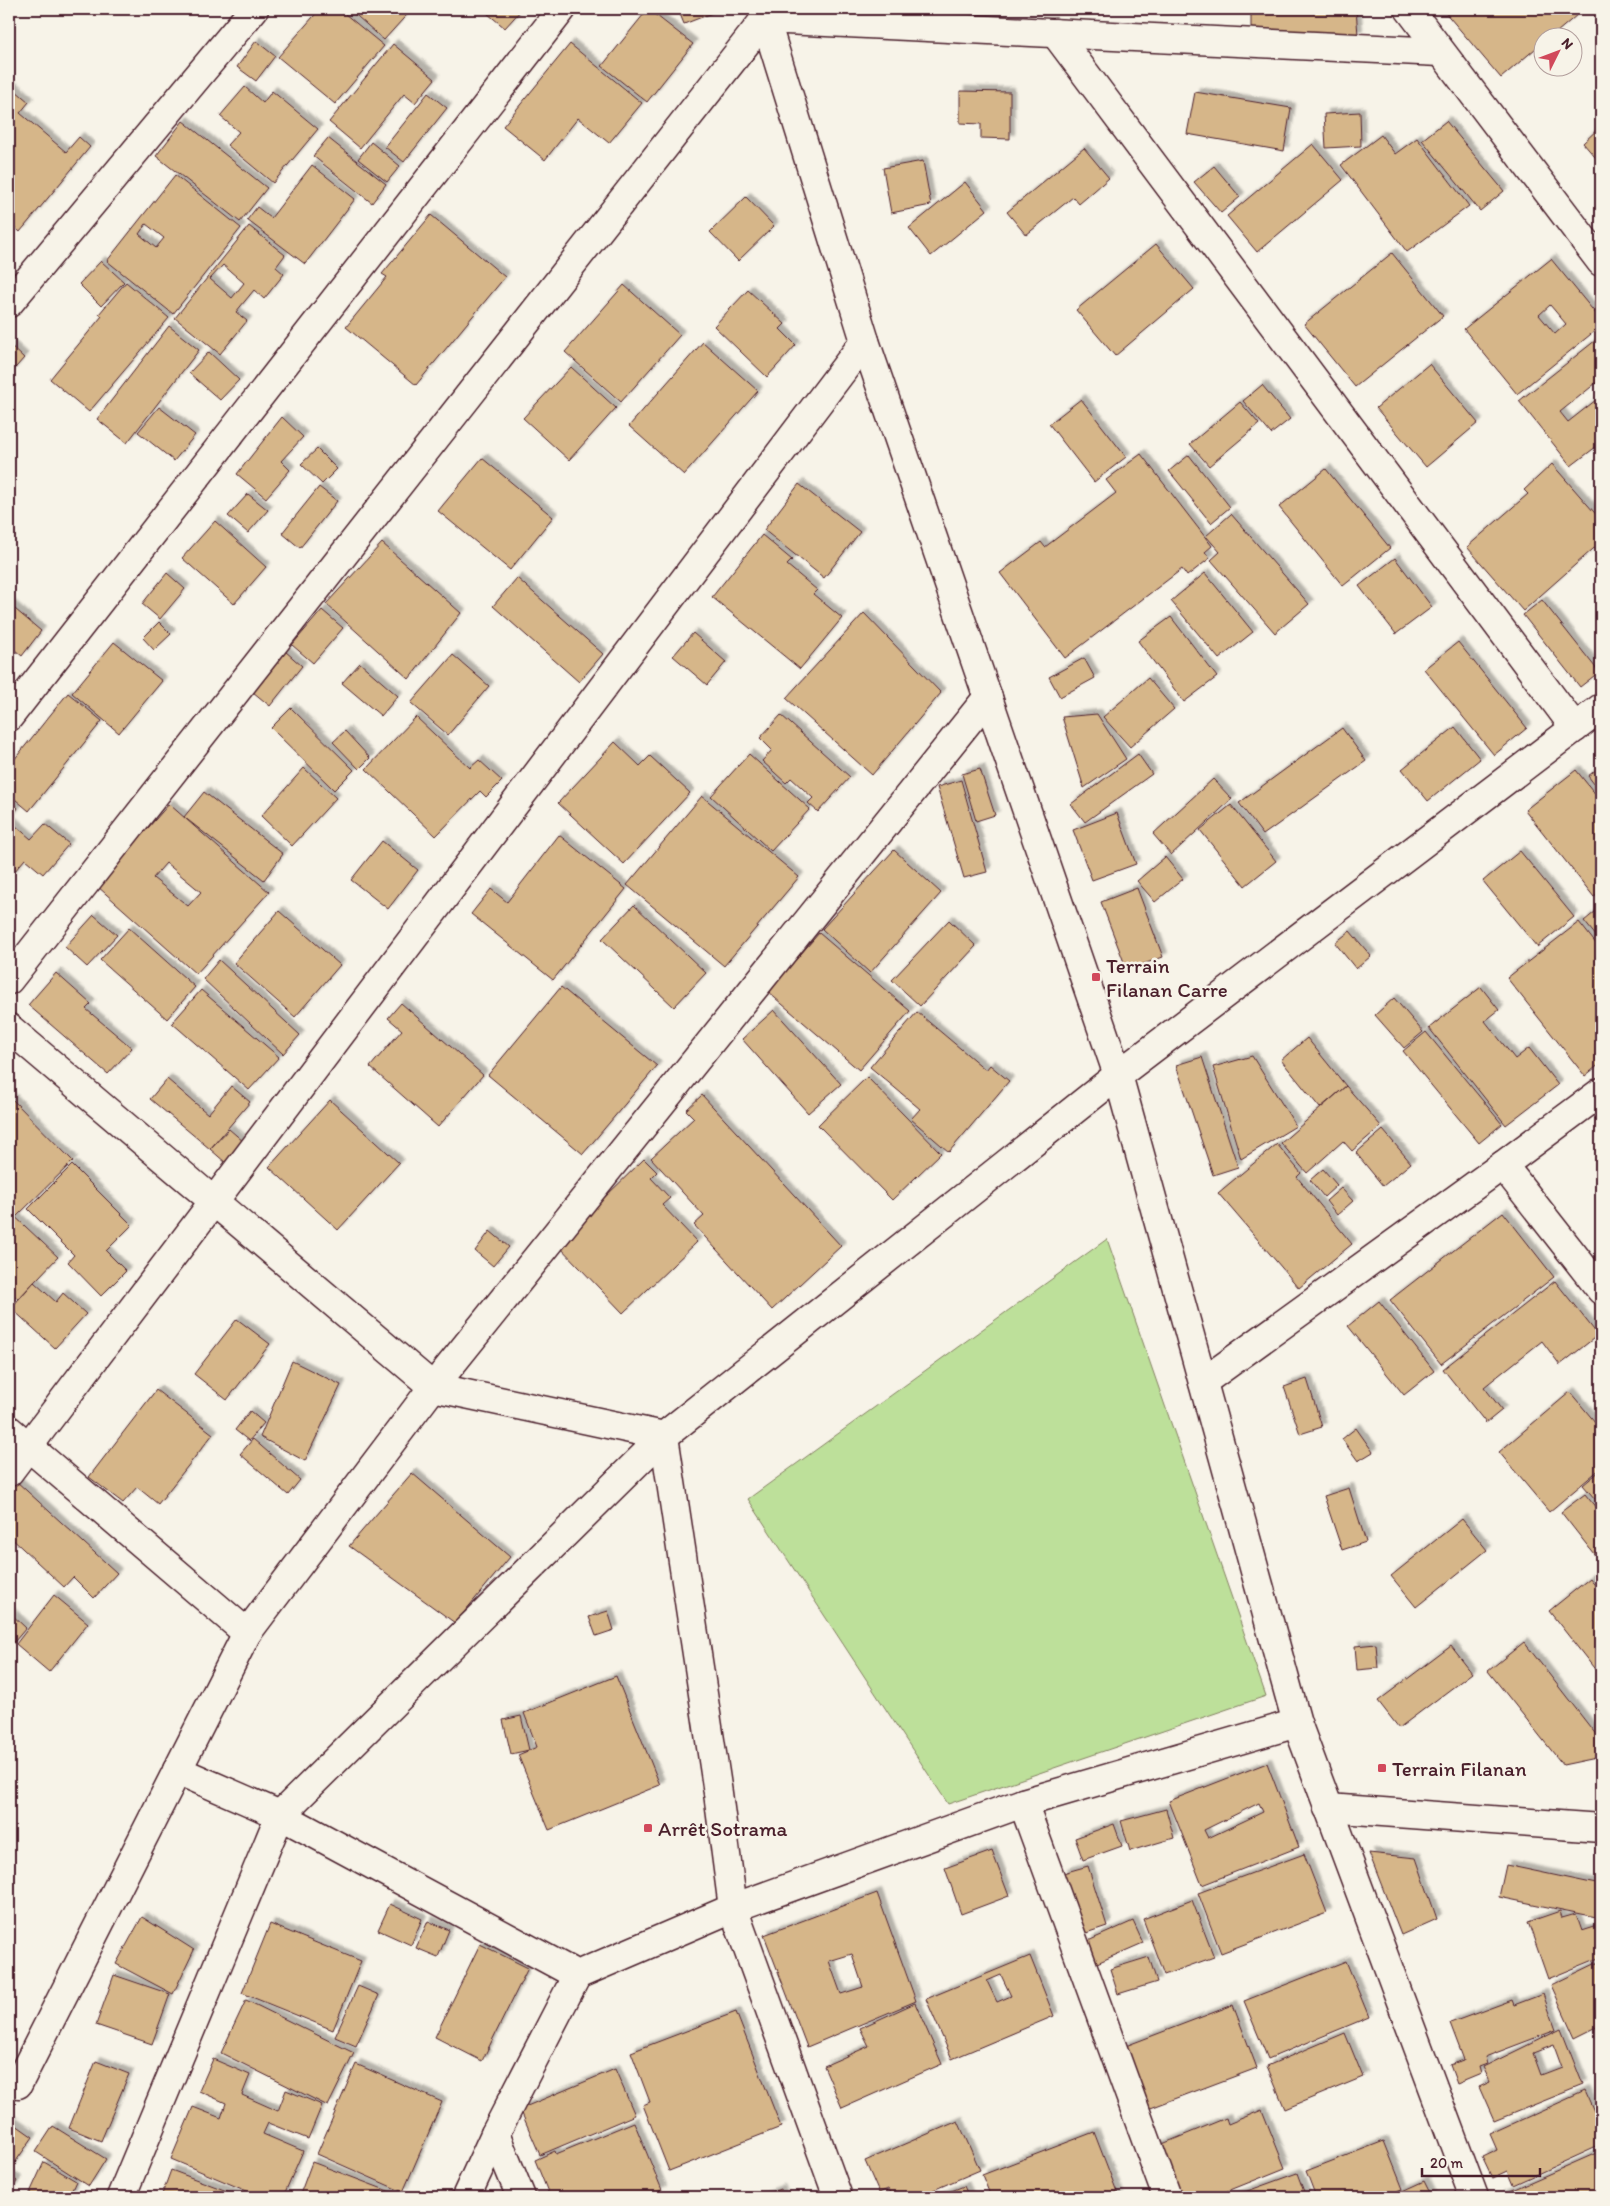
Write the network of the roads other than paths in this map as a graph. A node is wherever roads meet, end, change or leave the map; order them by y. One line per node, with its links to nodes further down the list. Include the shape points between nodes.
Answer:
1 (254, 9): 8 (street)
2 (562, 9): 12 (street)
3 (1409, 9): 6 (street)
4 (763, 14): 5 (street); 9 (street); 14 (street)
5 (1055, 33): 6 (street); 13 (street)
6 (1440, 52): 7 (street)
7 (1601, 262)
8 (9, 303)
9 (865, 341): 10 (street); 19 (street)
10 (988, 697): 16 (street); 22 (street)
11 (1601, 708): 13 (street)
12 (9, 717)
13 (1574, 728): 16 (street)
14 (9, 980)
15 (9, 1028): 19 (street)
16 (1118, 1075): 21 (street); 23 (street)
17 (1601, 1092): 18 (street)
18 (1503, 1165): 20 (street); 21 (street)
19 (214, 1202): 22 (street); 24 (street)
20 (1601, 1290)
21 (1203, 1382): 27 (street)
22 (433, 1387): 23 (street); 26 (street)
23 (664, 1436): 31 (street); 33 (street)
24 (18, 1438): 25 (street); 26 (street)
25 (9, 1472)
26 (247, 1634): 28 (street)
27 (1297, 1723): 29 (street); 30 (street)
28 (177, 1770): 31 (street); 35 (street, via 18,2084)
29 (1023, 1803): 33 (street); 41 (street)
30 (1328, 1808): 32 (street); 42 (street)
31 (280, 1814): 34 (street); 37 (street)
32 (1601, 1828)
33 (733, 1908): 34 (street); 40 (street)
34 (578, 1975): 36 (street)
35 (9, 2078)
36 (494, 2134): 38 (street); 39 (street)
37 (122, 2197)
38 (466, 2197)
39 (521, 2197)
40 (838, 2197)
41 (1167, 2197)
42 (1474, 2197)

